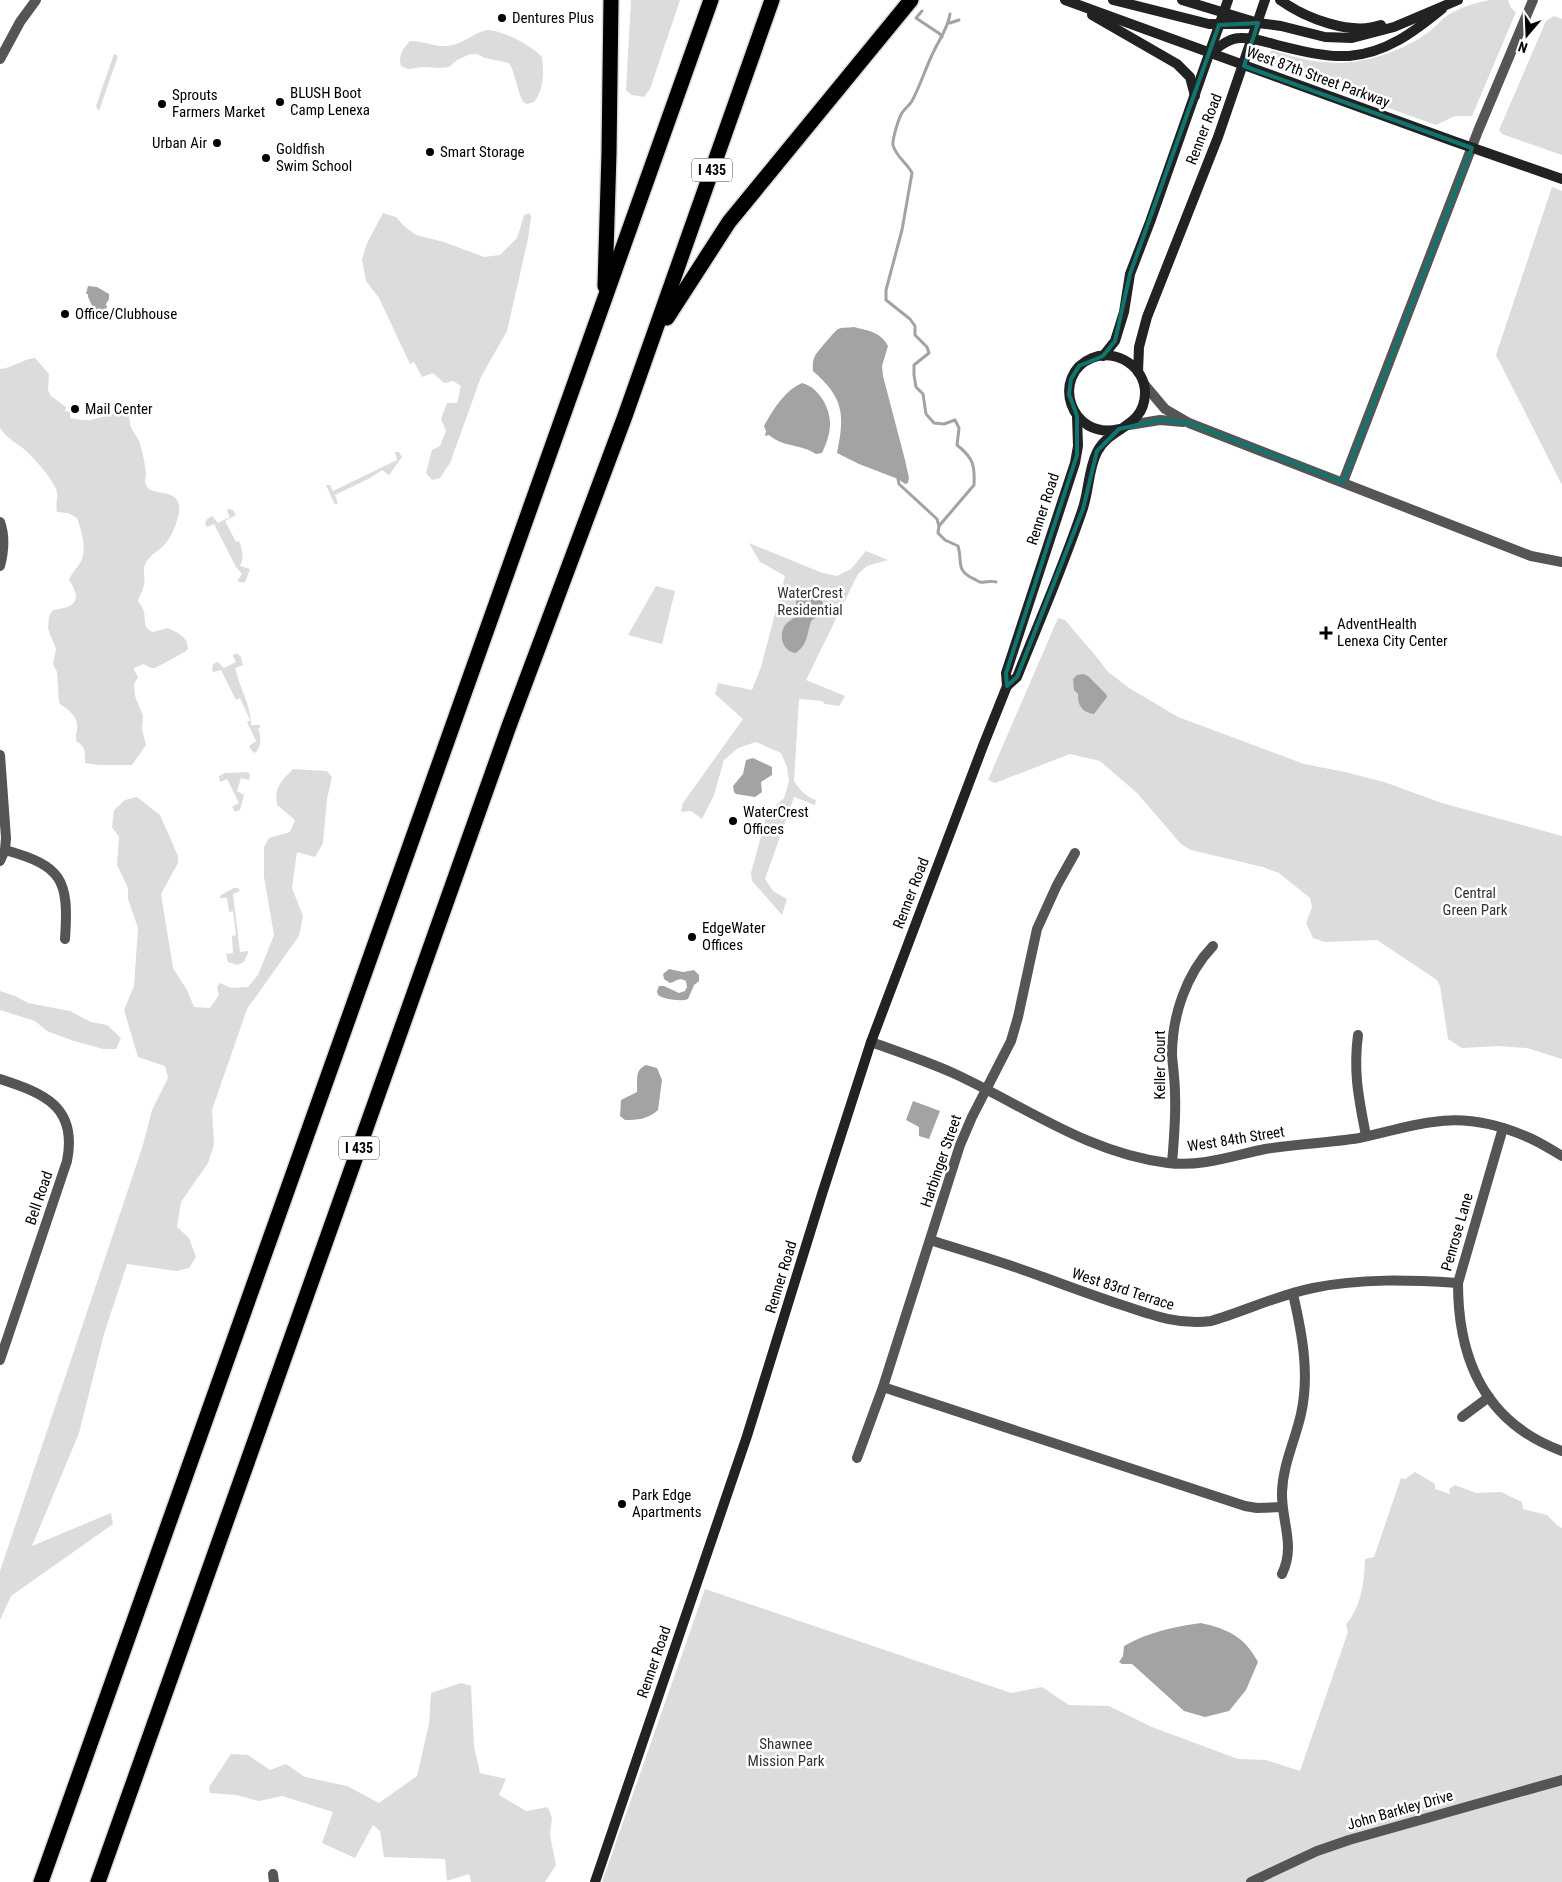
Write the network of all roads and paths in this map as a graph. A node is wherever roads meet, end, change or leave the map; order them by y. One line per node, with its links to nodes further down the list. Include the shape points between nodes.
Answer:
1 (36, 0): 20 (street)
2 (611, 0): 25 (highway)
3 (711, 0): 25 (highway)
4 (772, 0): 26 (highway, I 435)
5 (911, 0): 26 (highway, via 729,222)
6 (1065, 0): 19 (main road, West 87th Street Parkway); 22 (main road, via 1177,64 1190,77)
7 (1113, 0): 17 (main road)
8 (1182, 0): 15 (main road, West 87th Street Parkway)
9 (1228, 0): 15 (main road, Renner Road)
10 (1265, 0): 16 (main road, Renner Road)
11 (1280, 0): 14 (main road, via 1325,22 1363,29)
12 (1533, 0): 23 (street)
13 (1454, 2): 14 (main road, West 87th Street Parkway); 18 (main road, via 1414,33 1366,53 1350,56 1315,54)
14 (1436, 8): 16 (main road, West 87th Street Parkway, via 1394,27 1352,38 1325,37)
15 (1223, 14): 16 (main road, West 87th Street Parkway); 17 (main road, Renner Road)
16 (1258, 23): 17 (main road); 18 (main road, Renner Road)
17 (1219, 25): 19 (main road, Renner Road)
18 (1252, 39): 19 (main road, via 1226,42); 21 (main road, Renner Road)
19 (1210, 53): 21 (main road, West 87th Street Parkway); 22 (main road, Renner Road)
20 (0, 58)
21 (1244, 66): 23 (main road, West 87th Street Parkway); 28 (main road, Renner Road, via 1147,317)
22 (1195, 96): 27 (main road, Renner Road, via 1130,274 1115,341)
23 (1472, 148): 24 (main road, West 87th Street Parkway); 33 (street)
24 (1562, 179)
25 (604, 300): 65 (highway)
26 (652, 340): 66 (highway, I 435, via 506,735)
27 (1103, 356): 28 (main road, via 1121,358); 30 (main road, Renner Road, via 1079,366 1071,379 1069,394)
28 (1138, 372): 29 (main road)
29 (1144, 384): 31 (street, via 1165,409); 32 (main road, Renner Road, via 1143,407 1135,420)
30 (1077, 416): 32 (main road, via 1093,429 1107,432); 37 (main road, Renner Road, via 1075,463 1006,673)
31 (1189, 423): 32 (street, via 1160,420); 33 (street)
32 (1124, 427): 37 (main road, Renner Road, via 1097,451 1083,510 1017,677)
33 (1343, 482): 35 (street, via 1531,556)
34 (0, 522): 36 (street, via 4,544)
35 (1562, 562)
36 (0, 566)
37 (1007, 686): 46 (main road, Renner Road)
38 (0, 755): 39 (street)
39 (2, 781): 40 (street)
40 (5, 850): 42 (street); 43 (street, via 44,864 57,874 65,896)
41 (1075, 853): 48 (street, Harbinger Street, via 1037,929 1011,1041)
42 (0, 861)
43 (65, 939)
44 (1213, 946): 52 (street, Keller Court, via 1193,973 1176,1014)
45 (1358, 1035): 50 (street, via 1356,1083)
46 (871, 1042): 48 (street, West 84th Street, via 937,1066); 67 (main road, Renner Road, via 747,1436)
47 (0, 1079): 56 (street, Bell Road, via 37,1092 54,1104 67,1126 70,1145)
48 (986, 1090): 52 (street, West 84th Street, via 1081,1139 1145,1160); 53 (street, Harbinger Street, via 960,1145)
49 (1503, 1128): 50 (street, West 84th Street, via 1480,1122 1433,1122); 51 (street, West 84th Street, via 1527,1136); 54 (street, Penrose Lane)
50 (1366, 1136): 52 (street, West 84th Street, via 1264,1150 1201,1163)
51 (1562, 1156)
52 (1172, 1163)
53 (930, 1240): 55 (street, West 83rd Terrace, via 1179,1322 1211,1321); 57 (street, Harbinger Street)
54 (1458, 1283): 55 (street, West 83rd Terrace, via 1380,1280 1312,1288); 58 (street, Penrose Lane, via 1461,1332 1474,1373)
55 (1293, 1294): 62 (street, via 1305,1375 1301,1415 1284,1472)
56 (0, 1360)
57 (883, 1386): 61 (street, Harbinger Street); 62 (street, via 1245,1506)
58 (1489, 1398): 59 (street); 60 (street, Penrose Lane, via 1527,1435)
59 (1462, 1417)
60 (1562, 1452)
61 (857, 1458)
62 (1282, 1507): 63 (street, via 1289,1551)
63 (1282, 1574)
64 (1562, 1780): 68 (street, John Barkley Drive, via 1350,1840 1317,1851)
65 (41, 1882)
66 (98, 1882)
67 (595, 1882)
68 (1251, 1882)

